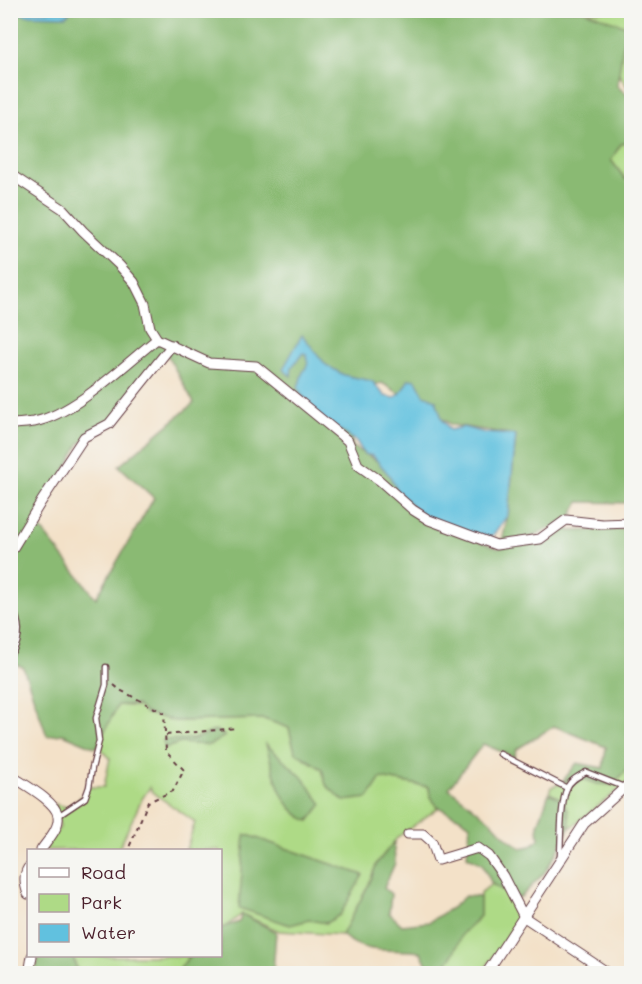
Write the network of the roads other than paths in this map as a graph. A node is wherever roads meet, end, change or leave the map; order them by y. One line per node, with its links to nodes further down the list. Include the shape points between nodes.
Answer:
1 (10, 174): 2 (street, via 63,208 119,265 134,282)
2 (157, 339): 3 (street); 4 (street, via 78,402 35,422)
3 (172, 345): 5 (street, via 209,363 256,366 348,441 358,465 429,520 496,545 540,539 566,520); 6 (street, via 109,424 84,437)
4 (10, 424)
5 (632, 523)
6 (10, 553)
7 (11, 604): 8 (lane, via 20,620 18,645)
8 (10, 655)
9 (106, 667): 14 (lane, via 106,685 96,718 99,741 89,787 85,798)
10 (500, 754): 13 (lane)
11 (10, 775): 14 (street, via 52,804)
12 (628, 784): 13 (lane, via 586,772 574,778); 17 (street, via 584,824)
13 (567, 788): 17 (lane)
14 (58, 816): 16 (street, via 55,829)
15 (408, 834): 20 (street, via 428,838 438,860 478,848 503,876)
16 (42, 849)
17 (560, 860): 20 (street)
18 (27, 870): 19 (street)
19 (27, 891)
20 (524, 917): 23 (street); 24 (street)
21 (32, 957): 22 (street)
22 (29, 974)
23 (486, 974)
24 (610, 974)

